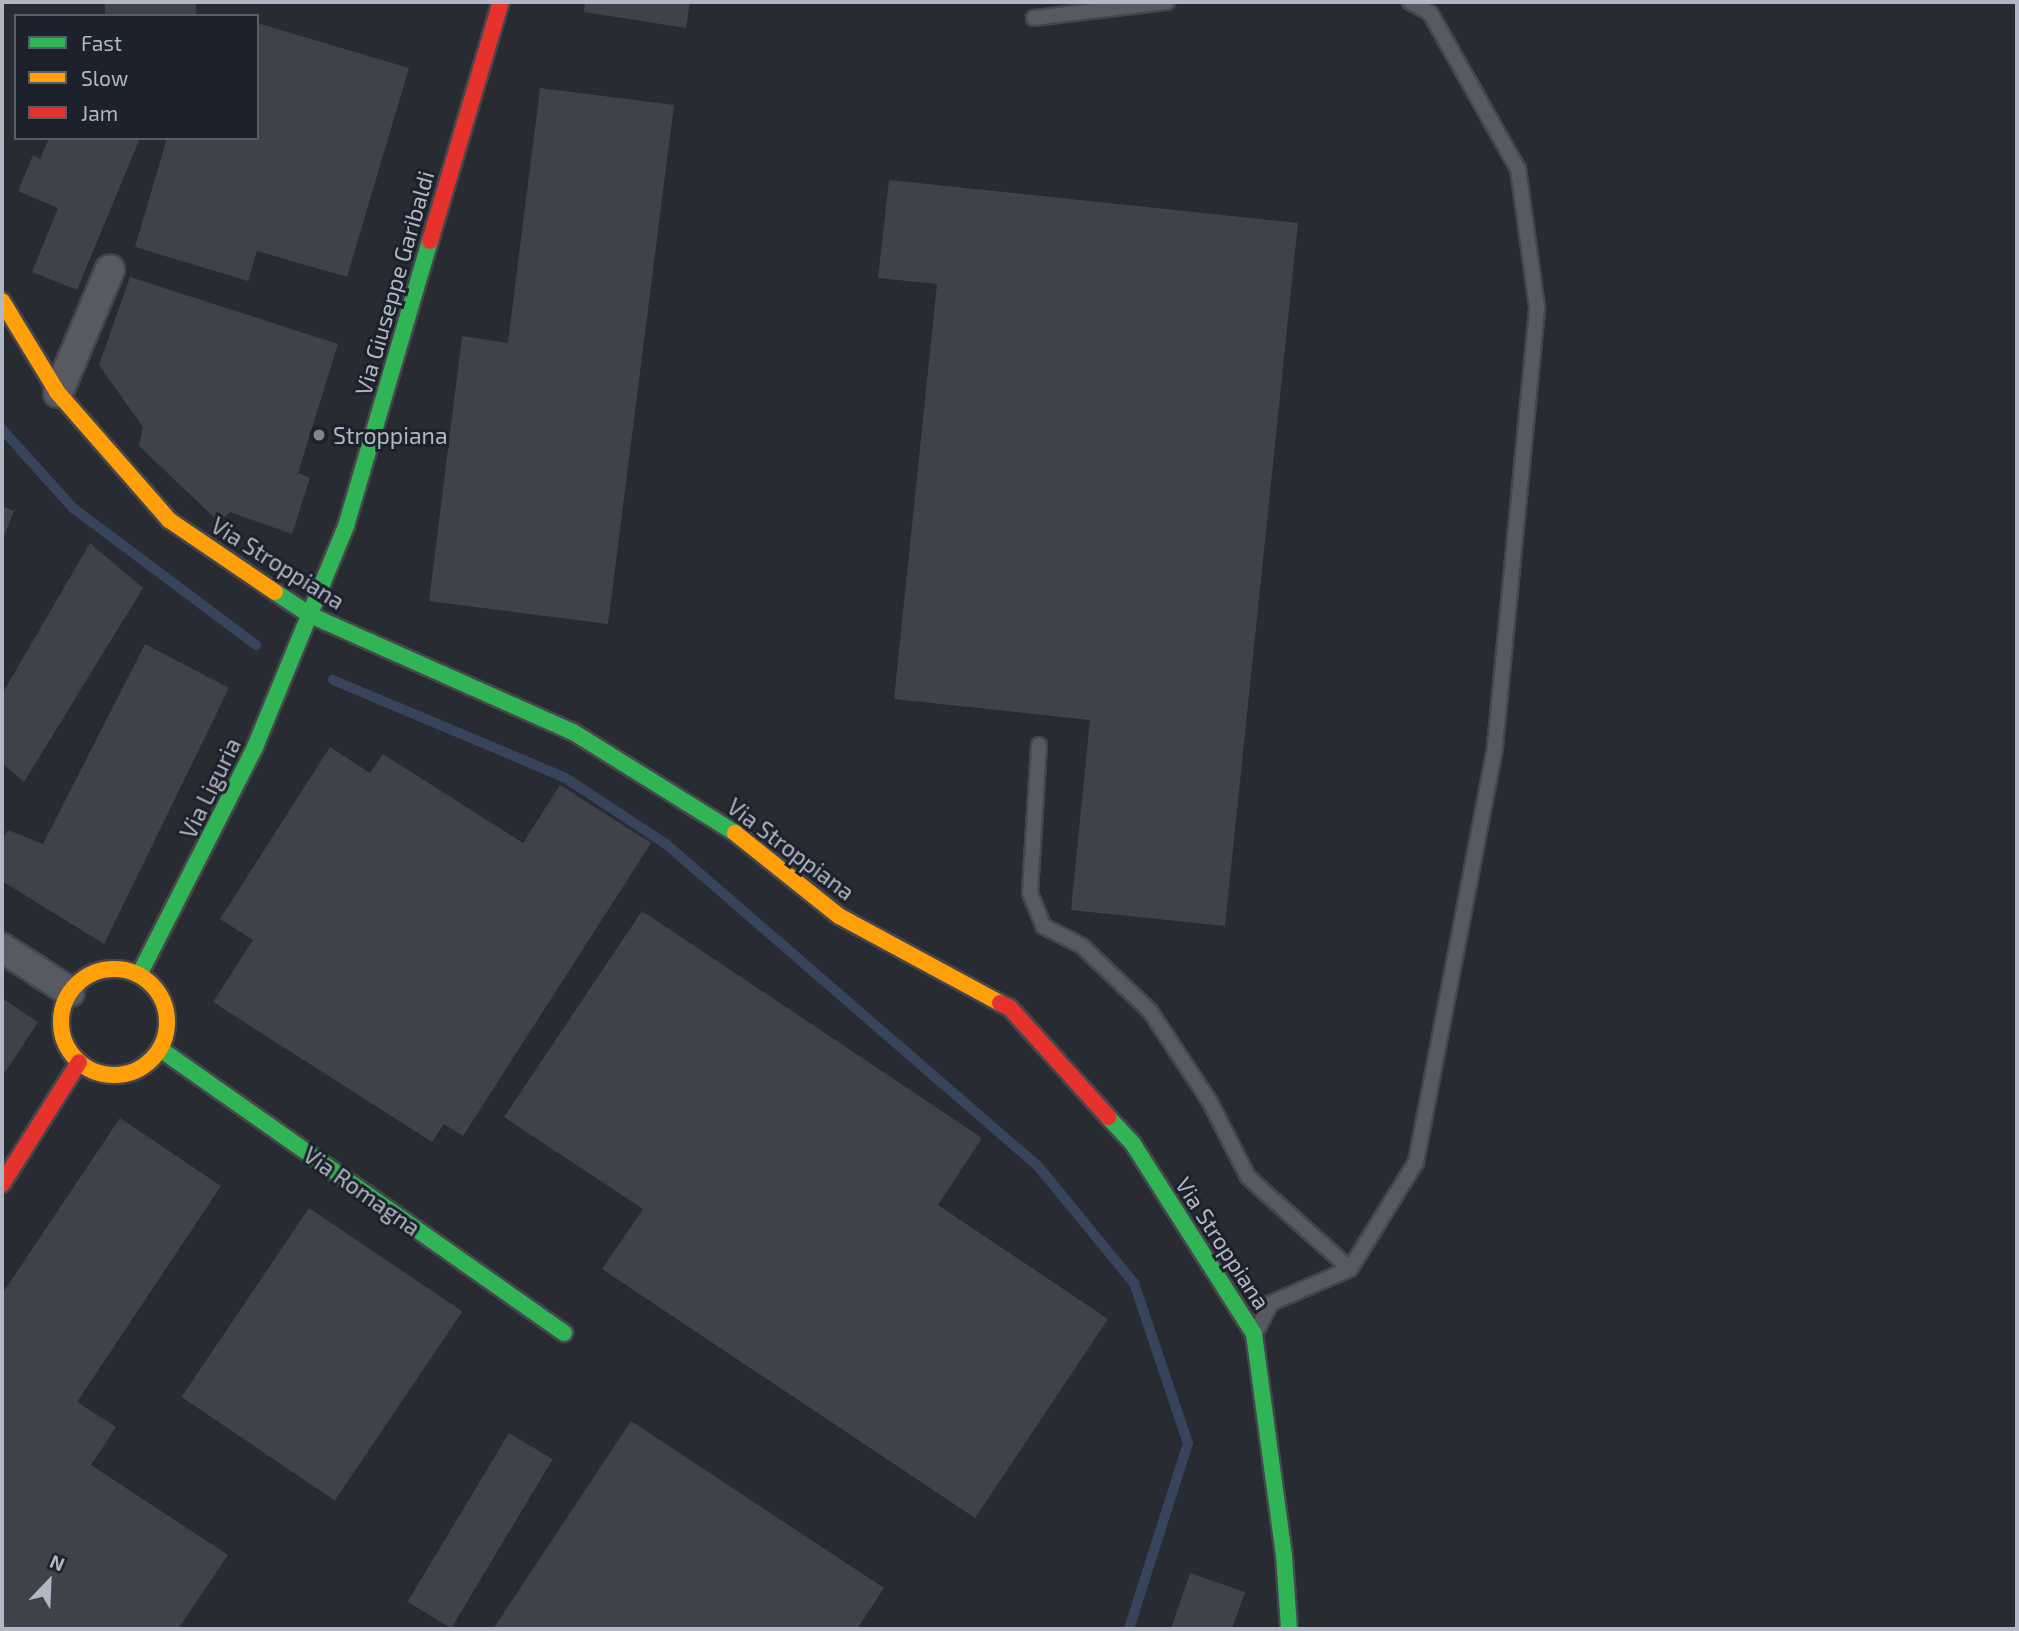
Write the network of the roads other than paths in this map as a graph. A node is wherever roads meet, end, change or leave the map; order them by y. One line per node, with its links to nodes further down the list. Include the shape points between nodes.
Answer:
1 (501, 2): 8 (street, Via Giuseppe Garibaldi, via 346,526)
2 (1167, 2): 4 (lane)
3 (1410, 2): 16 (lane, via 1430,12 1518,169 1537,307 1495,746 1416,1162)
4 (1034, 18)
5 (110, 269): 7 (street)
6 (2, 301): 7 (street, Via Stroppiana)
7 (58, 393): 8 (street, Via Stroppiana, via 169,520)
8 (310, 615): 11 (street, Via Liguria, via 255,747); 18 (street, Via Stroppiana, via 573,732 733,831 839,916 1010,1008 1133,1144)
9 (1038, 745): 16 (lane, via 1030,893 1043,926 1082,946 1150,1011 1210,1102 1248,1177)
10 (2, 947): 12 (street)
11 (139, 975): 12 (street, via 109,969 87,977); 13 (street, via 164,1002 167,1026)
12 (70, 992): 14 (street, via 63,1006 63,1036)
13 (160, 1049): 14 (street, via 142,1068 116,1075); 17 (street, Via Romagna)
14 (79, 1062): 15 (street)
15 (2, 1184)
16 (1350, 1269): 18 (lane, via 1271,1303)
17 (564, 1333)
18 (1254, 1334): 19 (street, Via Stroppiana, via 1284,1555)
19 (1289, 1629)

